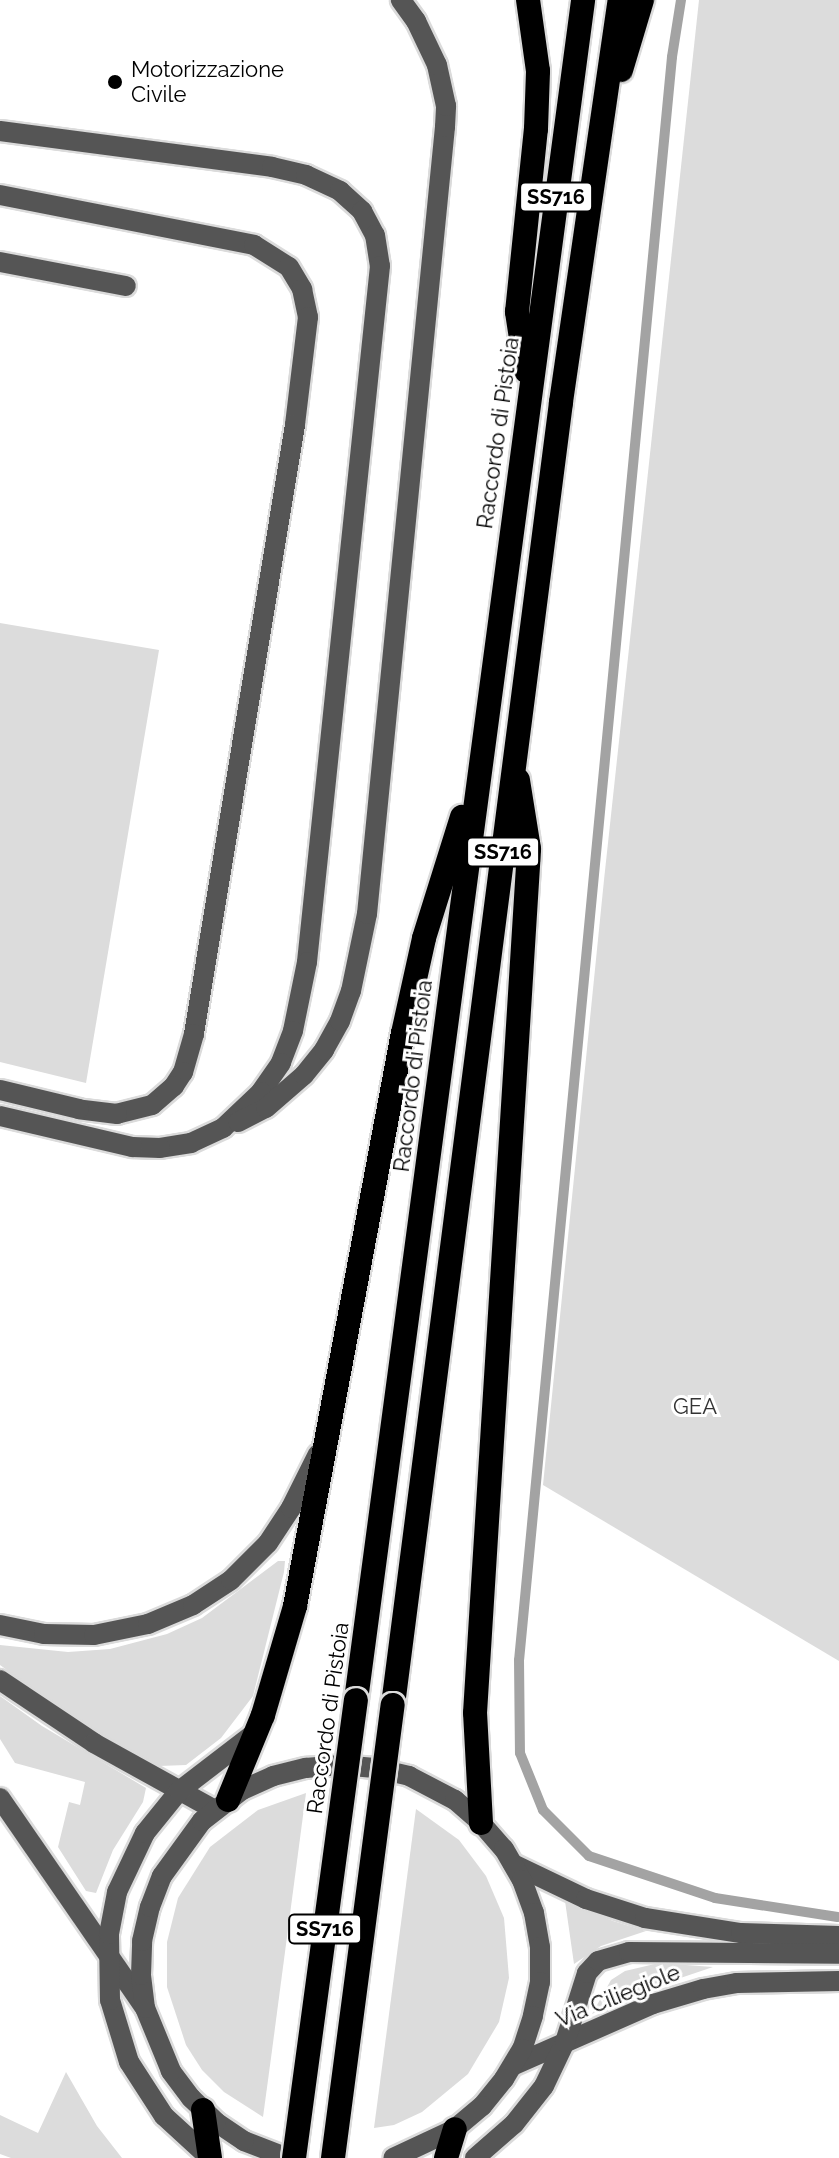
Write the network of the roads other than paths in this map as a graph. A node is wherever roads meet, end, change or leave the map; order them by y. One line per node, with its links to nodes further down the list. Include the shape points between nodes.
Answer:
1 (401, 0): 16 (street, via 437,65 446,116 367,914 351,991 324,1050 266,1108)
2 (528, 0): 11 (highway, via 538,71 536,129 517,312)
3 (583, 0): 11 (highway, Raccordo di Pistoia / SS716)
4 (620, 0): 6 (highway, SS716)
5 (642, 0): 6 (highway)
6 (603, 121): 13 (highway, SS716)
7 (0, 131): 16 (street, via 306,175 352,200 370,223 379,250 380,280 301,997 272,1079)
8 (0, 195): 14 (street, via 254,245 289,267 302,289 308,317 295,425 194,1034 183,1072 152,1105 117,1114)
9 (0, 262): 10 (street)
10 (126, 286)
11 (530, 393): 12 (highway, Raccordo di Pistoia / SS716)
12 (479, 761): 17 (highway, via 419,959); 36 (highway, Raccordo di Pistoia / SS716, bridge)
13 (514, 764): 24 (highway, via 526,817 528,875 475,1713); 37 (highway, SS716, bridge)
14 (0, 1090)
15 (0, 1116): 16 (street, via 132,1147 191,1143)
16 (223, 1128)
17 (326, 1436): 18 (street, via 268,1543 231,1580 193,1605 148,1624 94,1635 44,1634); 20 (highway, via 295,1606)
18 (0, 1625)
19 (0, 1680): 21 (street, via 64,1725)
20 (256, 1732): 21 (street); 23 (highway)
21 (179, 1791): 23 (street); 28 (street, via 145,1833 125,1871)
22 (0, 1798): 28 (street, Via Ciliegiole)
23 (221, 1805): 24 (street, Via Ciliegiole, via 289,1771 357,1765 425,1783); 30 (street, Via Ciliegiole, via 180,1847 155,1891 142,1941)
24 (481, 1823): 25 (street, Via Ciliegiole)
25 (513, 1864): 26 (street, Via Ciliegiole, via 586,1899 656,1921 741,1933); 32 (street, Via Ciliegiole, via 534,1913 540,1964 533,2016)
26 (839, 1936)
27 (839, 1954): 31 (street, via 679,1951 609,1956 587,1973)
28 (107, 1955): 30 (street, Via Ciliegiole); 35 (street, via 110,2000 129,2062 164,2116)
29 (839, 1981): 31 (street, Via Ciliegiole, via 703,1989)
30 (145, 2008): 33 (street, Via Ciliegiole, via 163,2056)
31 (565, 2042): 32 (street, Via Ciliegiole); 40 (street, via 530,2106)
32 (514, 2065): 34 (street, Via Ciliegiole, via 494,2093)
33 (203, 2110): 35 (highway); 36 (street, Via Ciliegiole, via 244,2141)
34 (455, 2129): 38 (street, Via Ciliegiole); 39 (highway)
35 (210, 2158)
36 (291, 2158)
37 (333, 2158)
38 (393, 2158)
39 (446, 2158)
40 (475, 2158)

